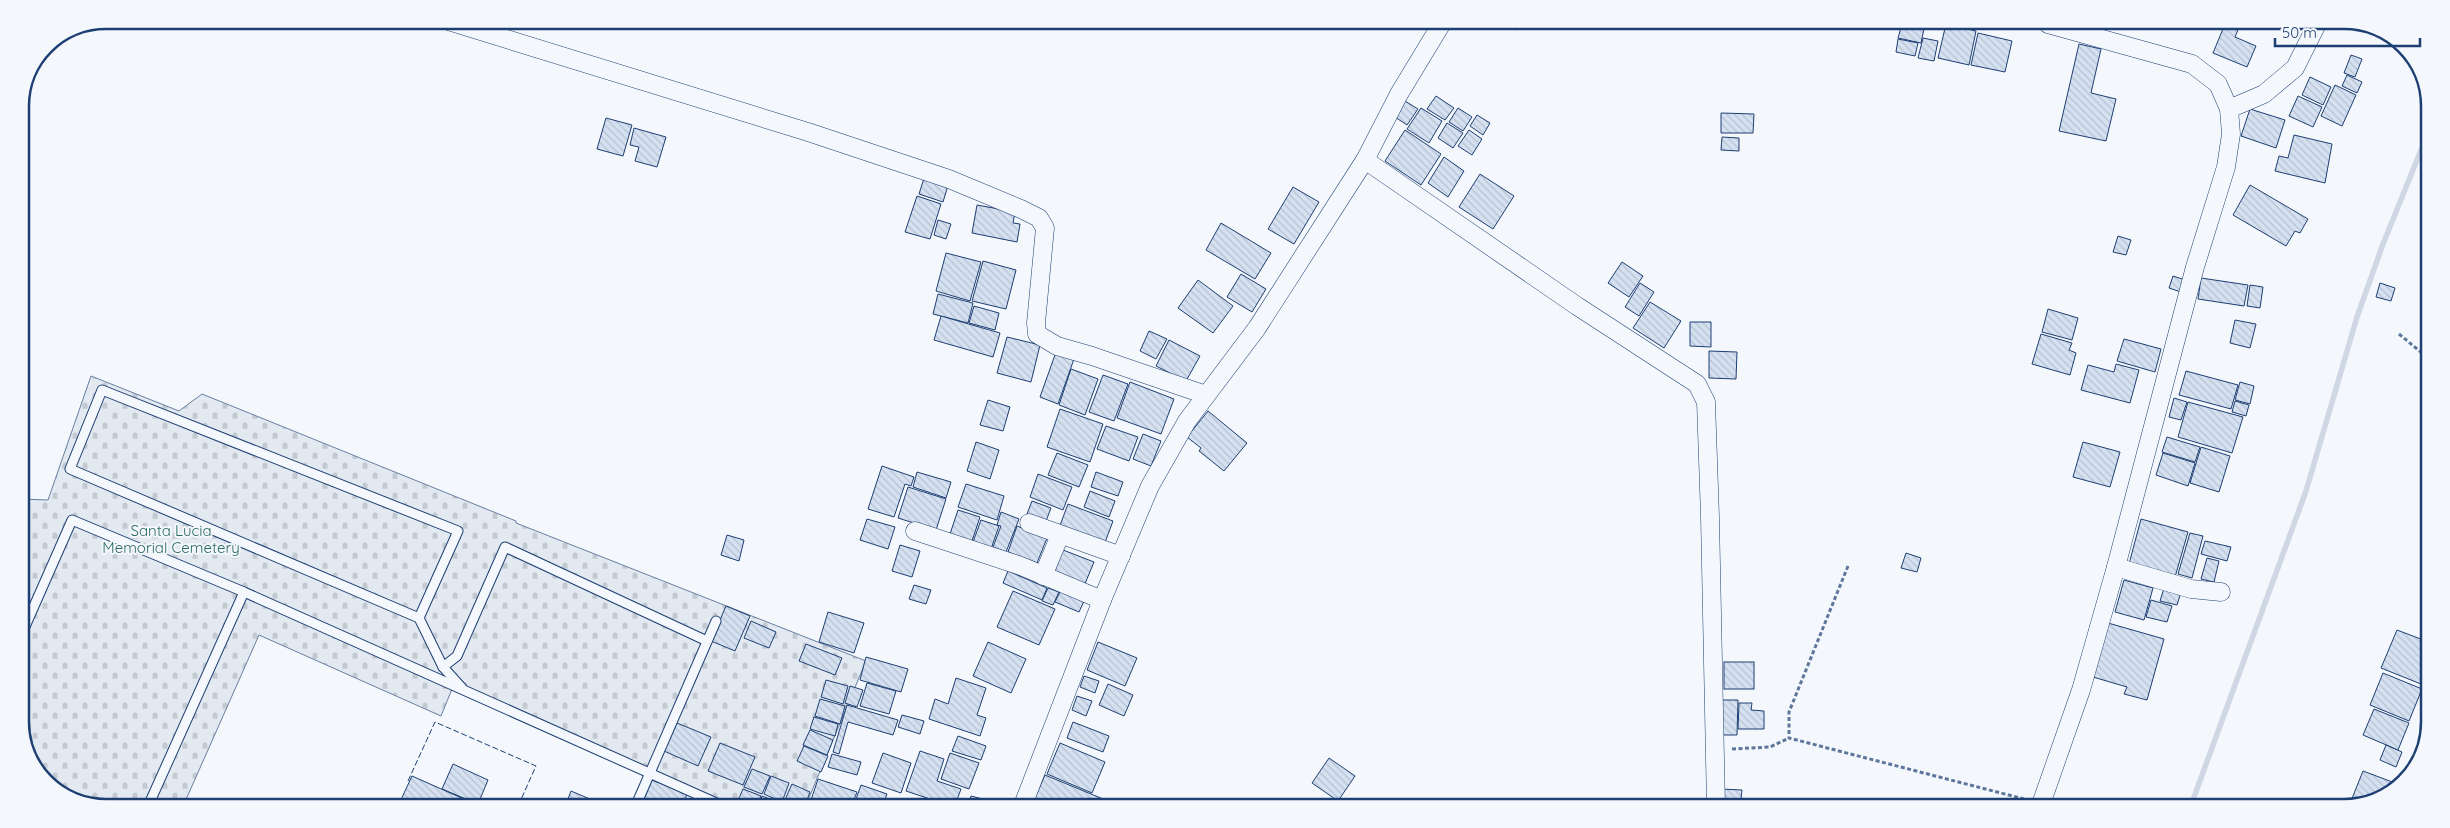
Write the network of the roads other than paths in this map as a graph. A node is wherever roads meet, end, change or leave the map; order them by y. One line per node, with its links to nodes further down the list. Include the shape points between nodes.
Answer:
1 (474, 29): 7 (street, via 808,132 949,179 1021,209 1039,218 1045,228 1037,334 1057,346)
2 (1438, 29): 6 (street, via 1399,94)
3 (2066, 29): 5 (street, via 2192,64 2218,84)
4 (2314, 29): 5 (street, via 2295,68 2264,94)
5 (2229, 109): 12 (street, via 2231,134 2226,167 2195,267)
6 (1365, 160): 7 (street, via 1257,328); 28 (street, via 1577,306 1698,384 1706,402)
7 (1206, 395): 11 (street, via 1150,486)
8 (1030, 523): 10 (street)
9 (915, 531): 13 (street)
10 (1060, 535): 11 (street); 13 (street)
11 (1121, 556): 16 (street)
12 (2116, 568): 15 (street, via 2191,589); 29 (street, via 2081,690)
13 (1044, 576): 16 (street)
14 (244, 592): 17 (lane, via 72,520); 22 (lane); 24 (lane)
15 (2221, 592)
16 (1102, 600): 27 (street)
17 (29, 618)
18 (419, 618): 18 (lane, via 70,469 102,390 458,531); 21 (lane)
19 (716, 621): 20 (lane)
20 (707, 640): 21 (lane, via 505,547 457,656); 23 (lane)
21 (443, 667): 22 (lane)
22 (462, 688): 23 (lane)
23 (648, 773): 25 (lane); 26 (lane)
24 (151, 799)
25 (638, 799)
26 (707, 799)
27 (1025, 799)
28 (1716, 799)
29 (2043, 799)

